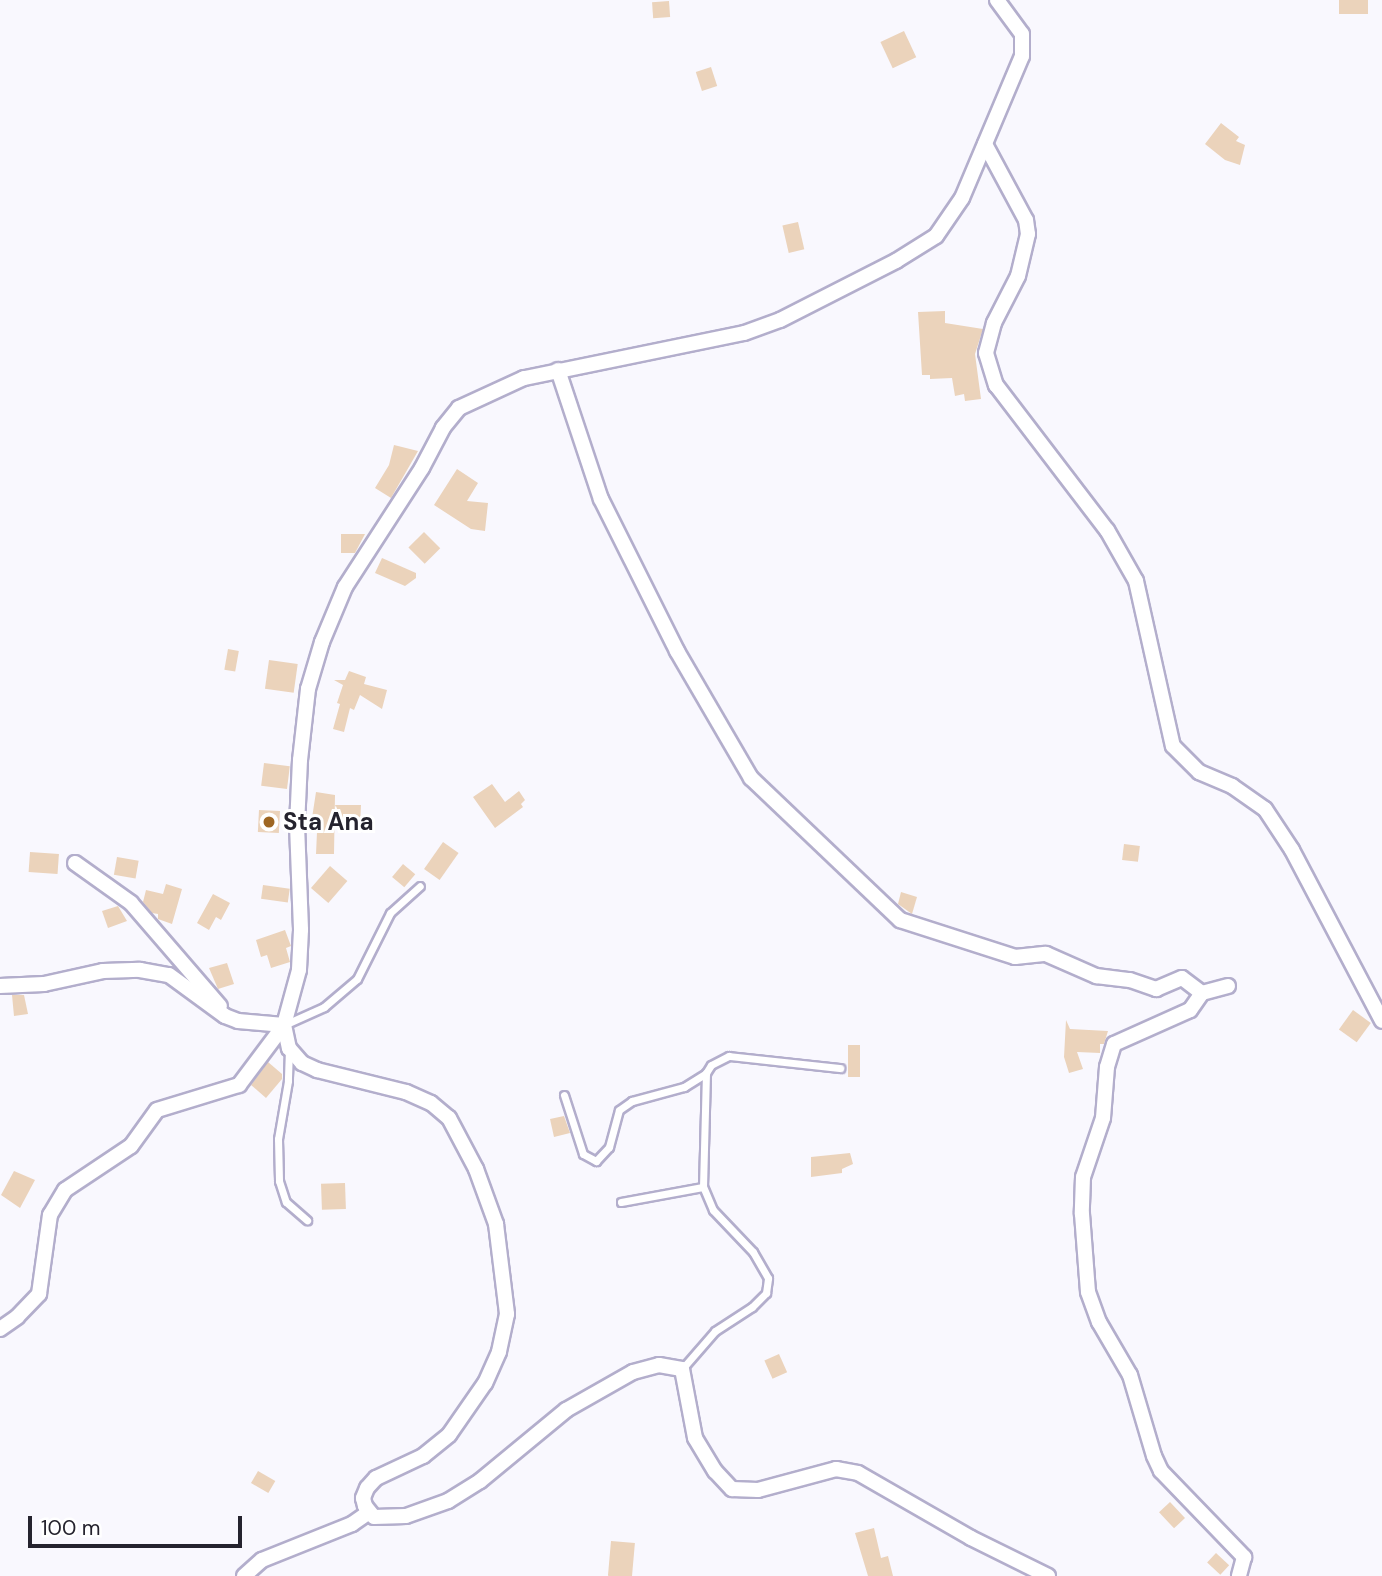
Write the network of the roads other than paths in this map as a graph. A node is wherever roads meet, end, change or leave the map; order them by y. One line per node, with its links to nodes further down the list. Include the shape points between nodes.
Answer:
1 (997, 0): 2 (street, via 1022,34 1022,56)
2 (985, 144): 3 (street, via 949,220 936,236 896,261 780,320 744,332); 10 (street, via 1026,220 1028,234 1018,276 994,323 986,353 996,385 1107,530 1136,581 1173,746 1199,772 1232,786 1265,809 1292,850)
3 (558, 370): 8 (street, via 601,499 677,651 751,778 900,920 1015,957 1046,954 1096,976 1156,989 1182,978); 11 (street, via 524,378 459,408 345,587 309,689 297,825 299,970)
4 (75, 863): 9 (street, via 131,904)
5 (420, 886): 11 (lane, via 390,913 358,979 324,1007)
6 (0, 986): 9 (street, via 140,970 169,975)
7 (1228, 986): 8 (street)
8 (1202, 993): 24 (street, via 1190,1010 1114,1044 1107,1067 1103,1118 1083,1177 1084,1266 1099,1322 1129,1375 1161,1471 1244,1557)
9 (225, 1016): 11 (street)
10 (1382, 1021)
11 (284, 1025): 12 (street); 19 (street, via 239,1085 157,1110 131,1146 65,1190 50,1215 39,1294)
12 (289, 1048): 18 (lane, via 278,1139 279,1181 286,1202); 21 (street, via 302,1063 317,1070 431,1102 449,1118 476,1169 496,1224 507,1314 499,1352 485,1383 449,1435 423,1456 376,1478 367,1488 363,1498)
13 (840, 1068): 14 (lane, via 729,1056)
14 (706, 1073): 15 (lane, via 684,1087 625,1105 609,1147 596,1161 583,1154); 16 (lane)
15 (564, 1096)
16 (703, 1187): 17 (lane); 20 (lane, via 713,1210 753,1252 768,1278 766,1293 715,1331)
17 (621, 1202)
18 (307, 1220)
19 (0, 1329)
20 (682, 1369): 21 (street, via 659,1365 633,1372 566,1410 449,1501 406,1516 384,1518); 23 (street, via 695,1437 732,1489 758,1490 836,1469 858,1473 961,1533)
21 (369, 1513): 22 (street, via 262,1560)
22 (244, 1576)
23 (1048, 1576)
24 (1239, 1576)

